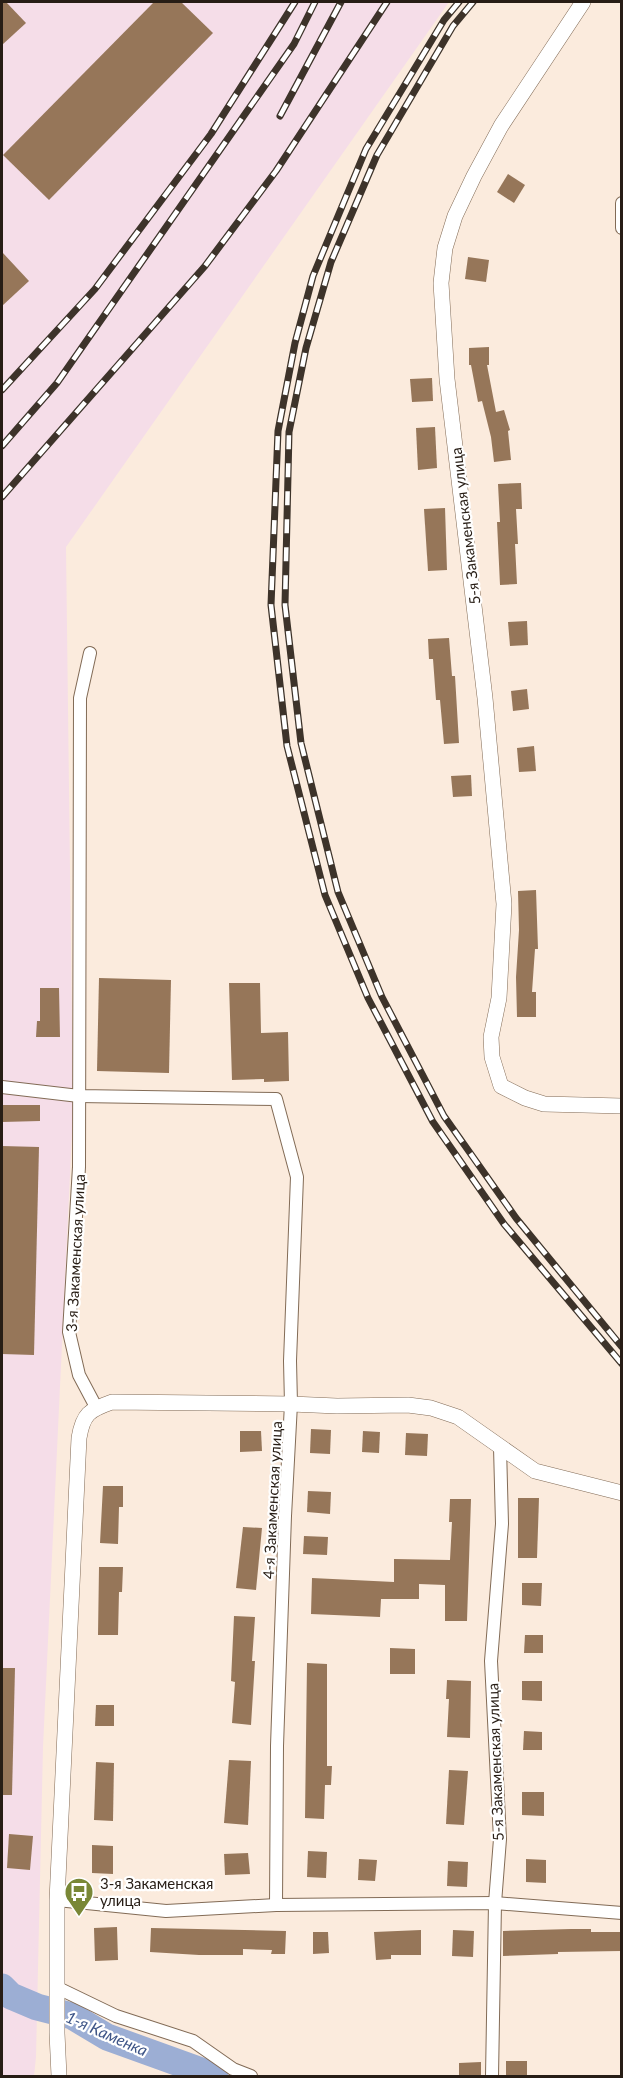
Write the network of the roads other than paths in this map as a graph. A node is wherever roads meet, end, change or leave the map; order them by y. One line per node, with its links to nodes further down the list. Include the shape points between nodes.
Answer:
1 (583, 2): 7 (street, 5-я Закаменская улица, via 501,126 474,176 445,248 441,283 447,379 484,686 504,904 499,998 490,1037 492,1057 501,1086 525,1098 544,1104)
2 (621, 203): 3 (street)
3 (621, 228)
4 (90, 653): 6 (street, 3-я Закаменская улица, via 80,698)
5 (2, 1087): 6 (street)
6 (79, 1096): 8 (street, 4-я Закаменская улица, via 276,1099 297,1177); 9 (street, 3-я Закаменская улица, via 79,1167 69,1332 78,1375)
7 (621, 1106)
8 (291, 1404): 9 (street, via 112,1402); 10 (street, via 431,1408 458,1417); 14 (street, 4-я Закаменская улица, via 277,1746)
9 (96, 1407): 12 (street, via 82,1420 79,1437)
10 (500, 1447): 11 (street, via 535,1472); 13 (street, 5-я Закаменская улица, via 502,1524 491,1661 500,1839)
11 (621, 1493)
12 (57, 1900): 14 (street, via 166,1911); 16 (street)
13 (495, 1903): 14 (street); 15 (street); 19 (street, 5-я Закаменская улица)
14 (276, 1905)
15 (621, 1913)
16 (58, 1988): 17 (street); 18 (street, via 116,2016 194,2041 233,2069)
17 (59, 2076)
18 (251, 2076)
19 (492, 2076)

